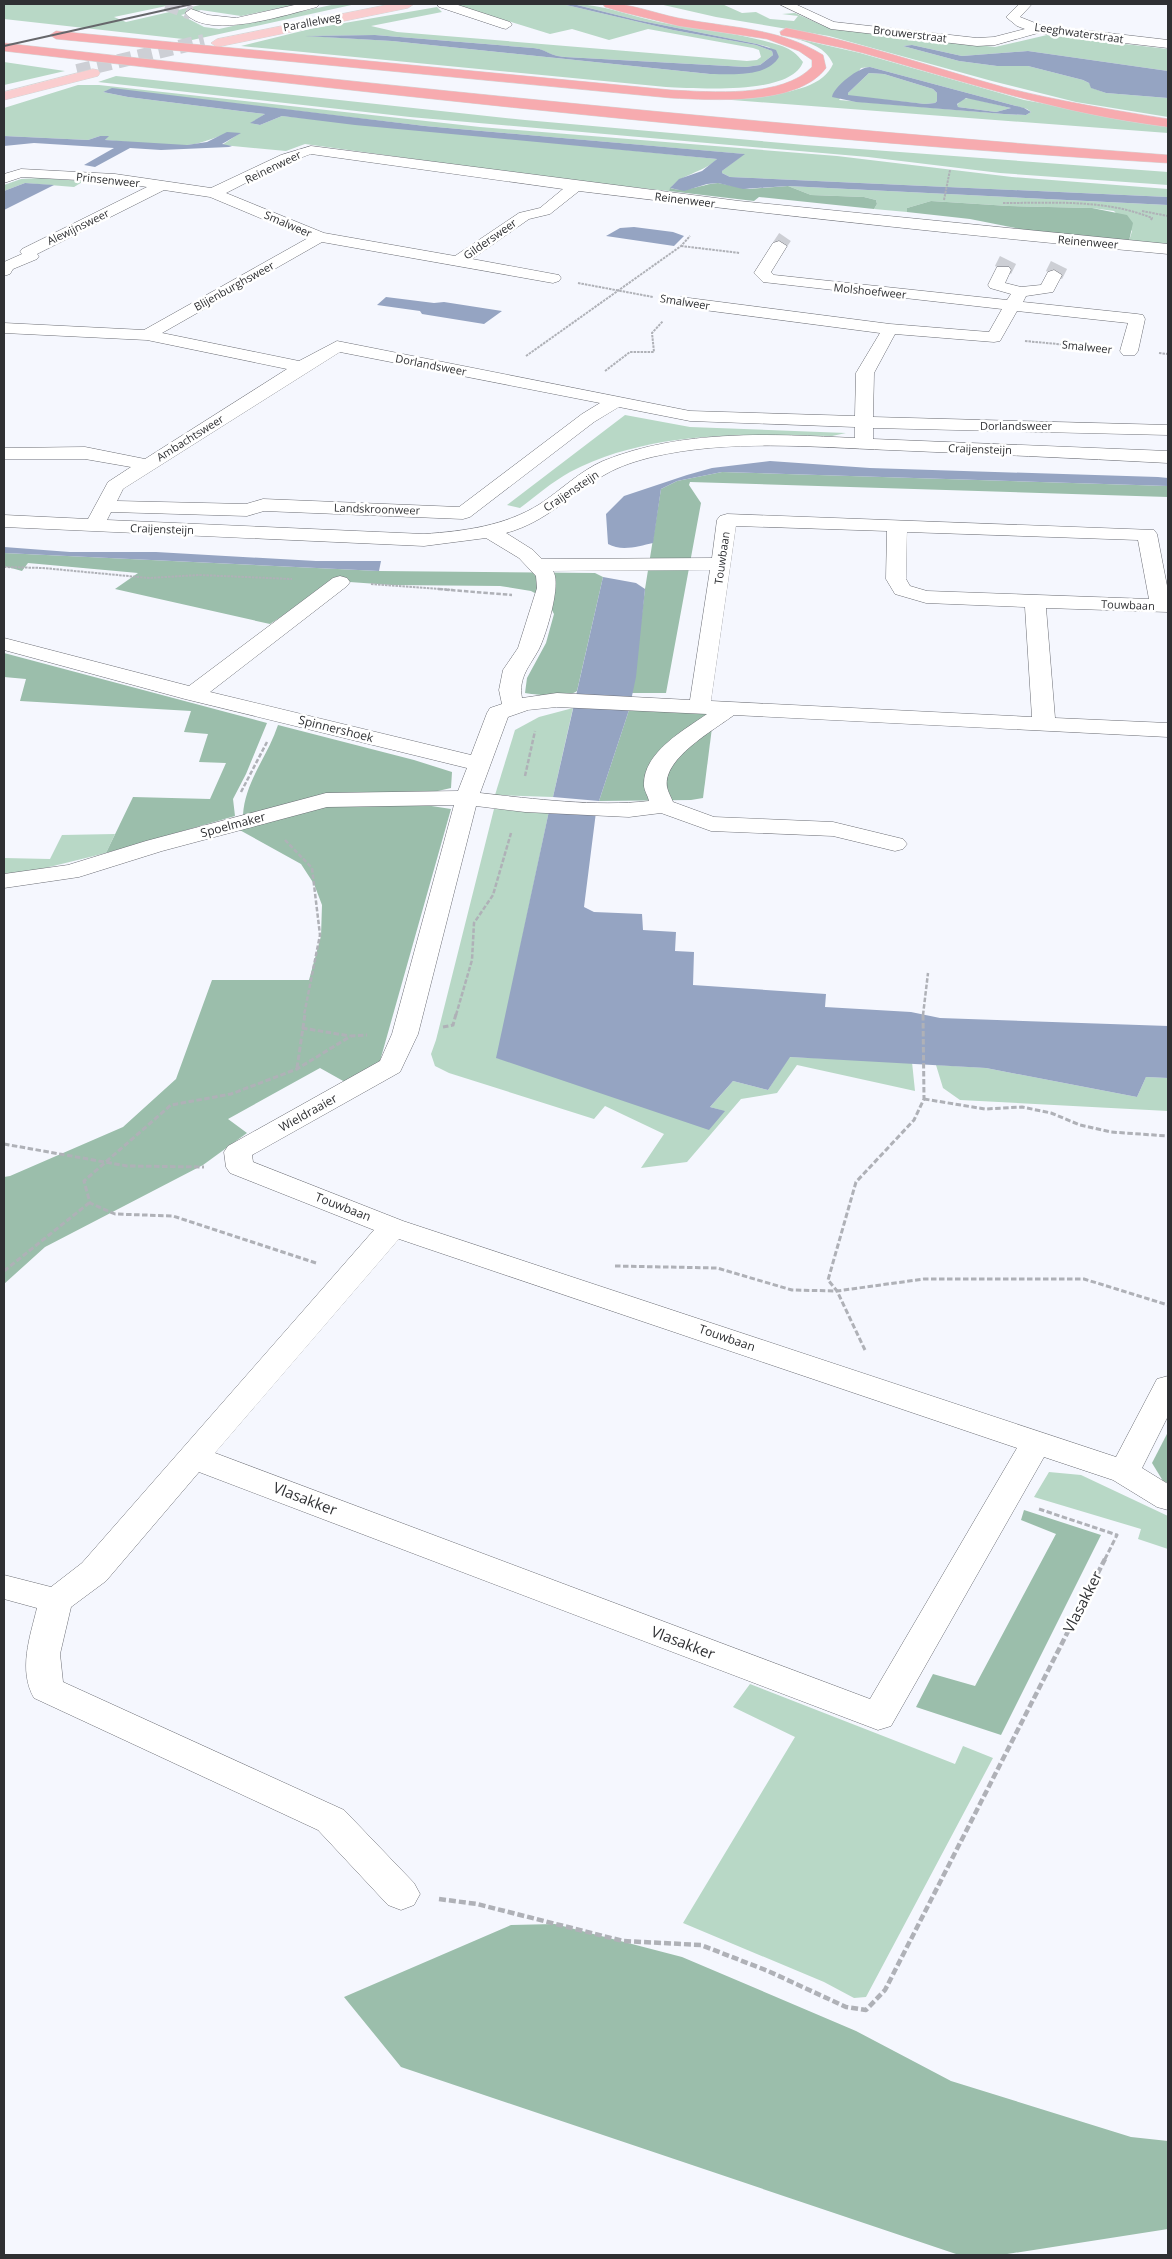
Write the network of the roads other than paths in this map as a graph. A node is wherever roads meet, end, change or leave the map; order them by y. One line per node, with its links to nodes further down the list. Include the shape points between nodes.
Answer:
1 (313, 4): 9 (street, Parallelweg, via 231,23 203,19)
2 (372, 4): 3 (main road, Parallelweg, via 211,42)
3 (408, 4)
4 (443, 4): 10 (street)
5 (609, 4): 18 (highway, via 678,22 773,37 804,47 818,58 819,68 811,78 789,87 756,93 663,92 38,34 385,73)
6 (637, 4): 19 (highway, via 823,38 1000,90)
7 (785, 4): 11 (street, Brouwerstraat, via 831,25 977,42 995,41)
8 (1026, 4): 11 (street, Leeghwaterstraat, via 1012,17 1021,24)
9 (191, 12)
10 (506, 25)
11 (1038, 29): 12 (street, Leeghwaterstraat)
12 (1168, 44)
13 (4, 47): 20 (highway, via 563,108 804,131)
14 (77, 71): 16 (main road)
15 (93, 73): 17 (main road)
16 (4, 90)
17 (4, 96)
18 (742, 108)
19 (1168, 123)
20 (1168, 159)
21 (4, 179): 22 (street, Prinsenweer, via 21,173 115,178)
22 (161, 186): 24 (street, Prinsenweer); 35 (street, Alewijnsweer, via 28,252 30,256 7,266)
23 (574, 187): 24 (street, Reinenweer, via 311,150 297,152); 25 (street, Reinenweer); 33 (street, Gildersweer, via 544,210 524,216)
24 (213, 193): 28 (street, Smalweer)
25 (802, 214): 26 (street); 27 (street, Reinenweer)
26 (791, 229)
27 (1020, 235): 29 (street, Reinenweer); 32 (street)
28 (320, 237): 33 (street, Smalweer); 42 (street, Blijenburghsweer)
29 (1069, 240): 30 (street, Reinenweer); 37 (street, via 1047,289)
30 (1168, 249)
31 (776, 251): 39 (street, Molshoefweer, via 762,273 769,280)
32 (1012, 252)
33 (457, 262): 36 (street, Smalweer)
34 (1003, 270): 37 (street, via 996,285)
35 (4, 271)
36 (553, 278)
37 (1020, 292): 39 (street)
38 (681, 302): 41 (street, Smalweer)
39 (1012, 307): 41 (street, Smalweer, via 994,337); 43 (street, Molshoefweer, via 1137,319)
40 (4, 328): 42 (street)
41 (890, 329): 46 (street, via 865,374)
42 (147, 334): 44 (street)
43 (1129, 351)
44 (302, 367): 45 (street, Dorlandsweer, via 337,346); 51 (street, Ambachtsweer)
45 (615, 402): 46 (street, Dorlandsweer, via 690,416); 52 (street, Landskroonweer, via 588,418 463,513 263,505 246,510)
46 (863, 422): 47 (street, Dorlandsweer); 48 (street)
47 (1168, 430)
48 (864, 444): 50 (street, Craijensteijn); 56 (street, Craijensteijn, via 731,441 628,458 582,480 545,509)
49 (4, 453): 51 (street, via 85,453)
50 (1168, 456)
51 (148, 465): 52 (street, Ambachtsweer, via 115,486)
52 (105, 506): 54 (street, Ambachtsweer)
53 (4, 521): 54 (street, Craijensteijn)
54 (94, 526): 56 (street, Craijensteijn, via 424,540)
55 (897, 526): 57 (street, Touwbaan, via 727,520); 60 (street, Touwbaan, via 896,579 902,590 926,597); 61 (street, Touwbaan, via 1147,534)
56 (489, 531): 58 (street, via 526,554)
57 (721, 564): 58 (street); 64 (street, Touwbaan)
58 (537, 565): 65 (street, via 546,575 547,588 529,648 514,670 510,690)
59 (340, 582): 63 (street)
60 (1035, 602): 61 (street, Touwbaan); 67 (street)
61 (1165, 606)
62 (4, 644): 63 (street, Spinnershoek)
63 (193, 694): 69 (street, Spinnershoek)
64 (700, 705): 65 (street, via 549,700); 66 (street)
65 (513, 707): 69 (street, via 498,713)
66 (731, 707): 67 (street); 71 (street, via 661,762 655,786)
67 (1044, 724): 68 (street)
68 (1168, 730)
69 (479, 764): 70 (street)
70 (467, 798): 71 (street, Spoelmaker, via 629,810); 73 (street, Spoelmaker, via 326,800 71,872); 74 (street, Wieldraaier, via 405,1034 392,1066 238,1152)
71 (663, 806): 72 (street, via 711,824 833,829)
72 (895, 844)
73 (4, 881)
74 (240, 1167): 75 (street, Touwbaan)
75 (393, 1227): 77 (street, Touwbaan); 78 (street)
76 (1168, 1386): 79 (street)
77 (1036, 1442): 78 (street, Vlasakker, via 878,1716); 79 (street, Touwbaan)
78 (193, 1457): 82 (street, via 94,1572)
79 (1124, 1472): 80 (street, Touwbaan)
80 (1168, 1499)
81 (4, 1587): 82 (street)
82 (56, 1601): 83 (street, via 43,1654 46,1689 331,1820)
83 (401, 1894)

